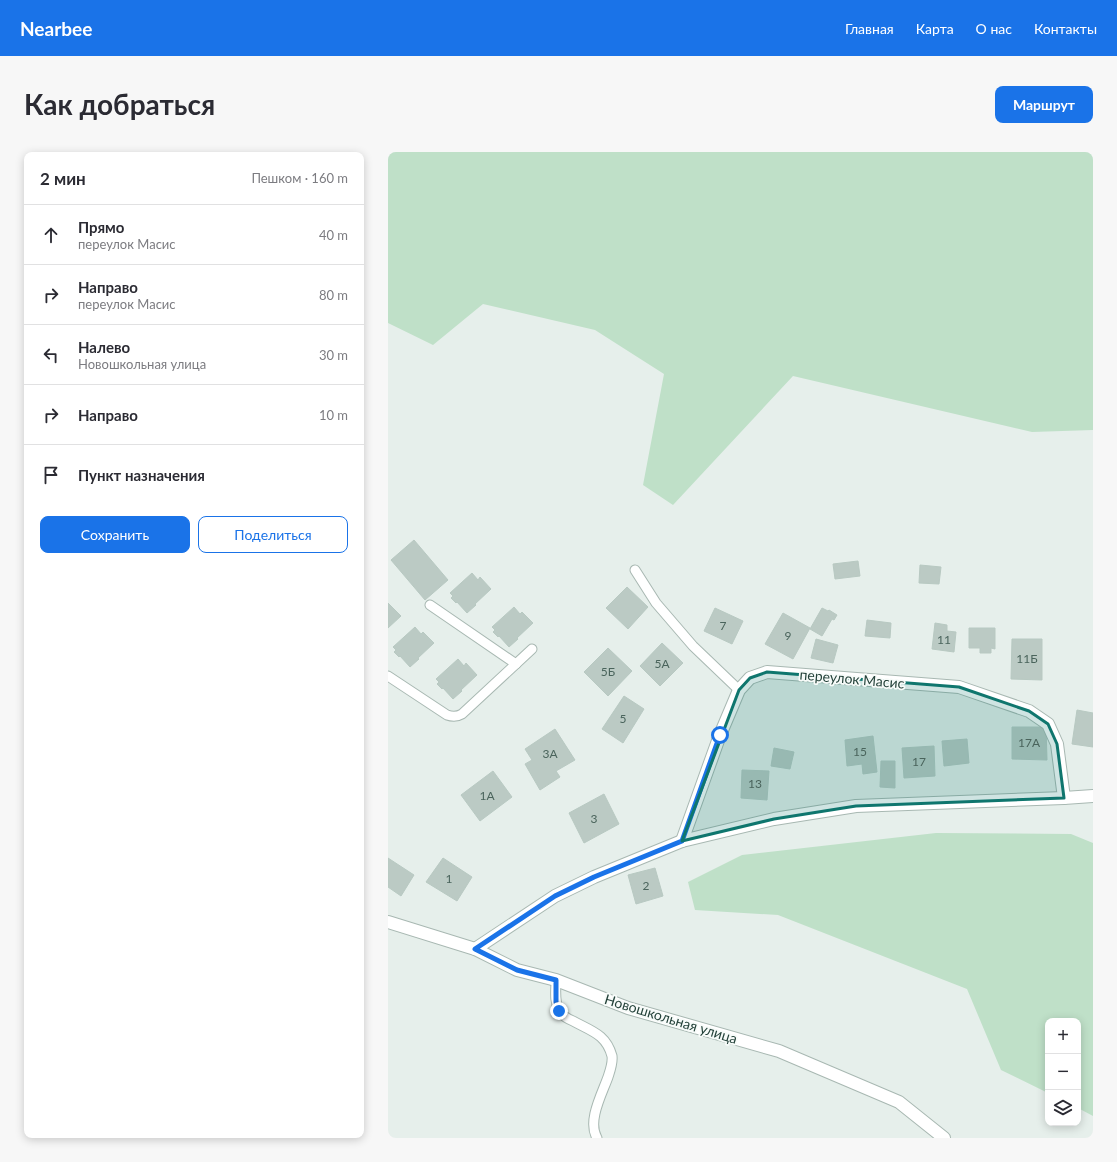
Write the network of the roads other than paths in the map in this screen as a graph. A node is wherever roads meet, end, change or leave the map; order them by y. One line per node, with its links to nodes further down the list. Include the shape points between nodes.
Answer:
1 (635, 570): 6 (lane, via 656,603 693,646)
2 (430, 605): 4 (lane)
3 (532, 649): 4 (lane)
4 (516, 664): 5 (lane, via 458,717 447,715)
5 (388, 676)
6 (739, 690): 8 (street, переулок Масис, via 750,678 767,672 959,687 1029,711 1048,724 1057,744); 9 (street, переулок Масис)
7 (1093, 796): 8 (street)
8 (1064, 798): 9 (street, via 856,806 774,819)
9 (682, 841): 11 (street, via 555,896)
10 (388, 922): 11 (street, Новошкольная улица)
11 (475, 949): 12 (street, Новошкольная улица, via 517,970)
12 (556, 980): 13 (lane, via 556,1002 559,1011 600,1036 608,1045 612,1059 595,1113 593,1125); 14 (street, Новошкольная улица, via 628,1008 780,1051 899,1102)
13 (597, 1138)
14 (944, 1138)

